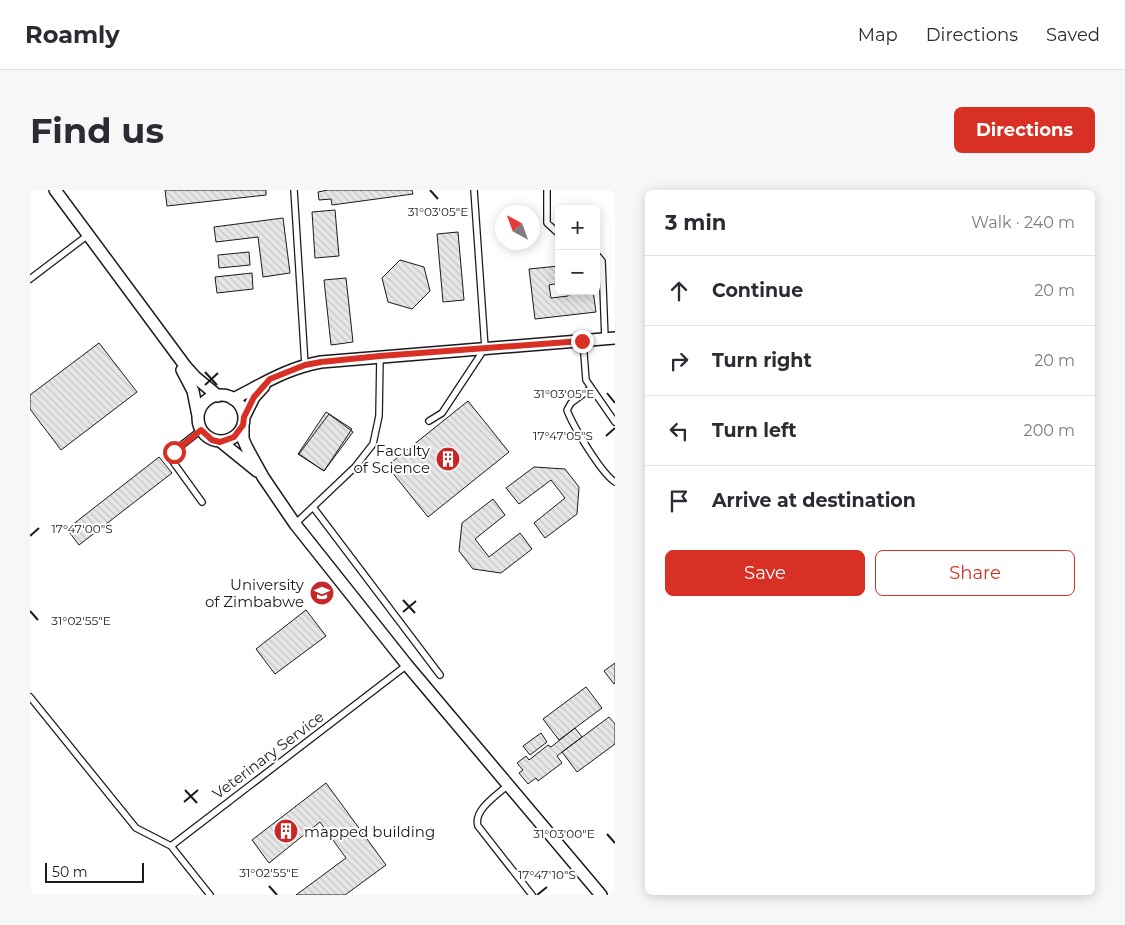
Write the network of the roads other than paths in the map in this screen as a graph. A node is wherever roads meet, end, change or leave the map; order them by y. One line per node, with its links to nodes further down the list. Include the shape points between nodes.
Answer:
1 (55, 190): 6 (street)
2 (294, 190): 14 (lane)
3 (474, 190): 12 (lane)
4 (546, 190): 5 (lane, via 547,223)
5 (555, 230)
6 (88, 235): 8 (lane); 10 (street)
7 (600, 259): 9 (lane)
8 (30, 279)
9 (610, 339): 11 (street)
10 (165, 341): 17 (street, via 195,377); 19 (street, via 193,391)
11 (582, 341): 12 (street); 16 (lane)
12 (484, 348): 13 (street); 21 (lane, via 442,413)
13 (380, 356): 14 (street); 28 (lane, via 379,416 373,444 355,467)
14 (305, 365): 15 (street)
15 (270, 379): 18 (street); 20 (street, via 254,397)
16 (590, 389): 22 (lane); 26 (lane, via 567,410 587,446)
17 (218, 396): 18 (street); 19 (street, via 205,402)
18 (233, 399): 20 (street)
19 (198, 416): 23 (street)
20 (243, 421): 24 (street, via 234,437); 25 (street, via 243,439)
21 (429, 421)
22 (615, 422)
23 (201, 430): 24 (street, via 212,440); 27 (lane, via 174,452 171,459)
24 (220, 442): 25 (street)
25 (263, 478): 29 (street)
26 (615, 482)
27 (202, 502)
28 (313, 507): 29 (lane); 31 (lane)
29 (295, 524): 30 (street)
30 (407, 665): 33 (street); 34 (lane, Veterinary Service)
31 (440, 675)
32 (30, 698): 34 (lane, via 136,828)
33 (508, 785): 35 (street); 37 (lane, via 478,813 476,820)
34 (171, 846): 36 (lane)
35 (598, 894)
36 (210, 895)
37 (532, 895)

